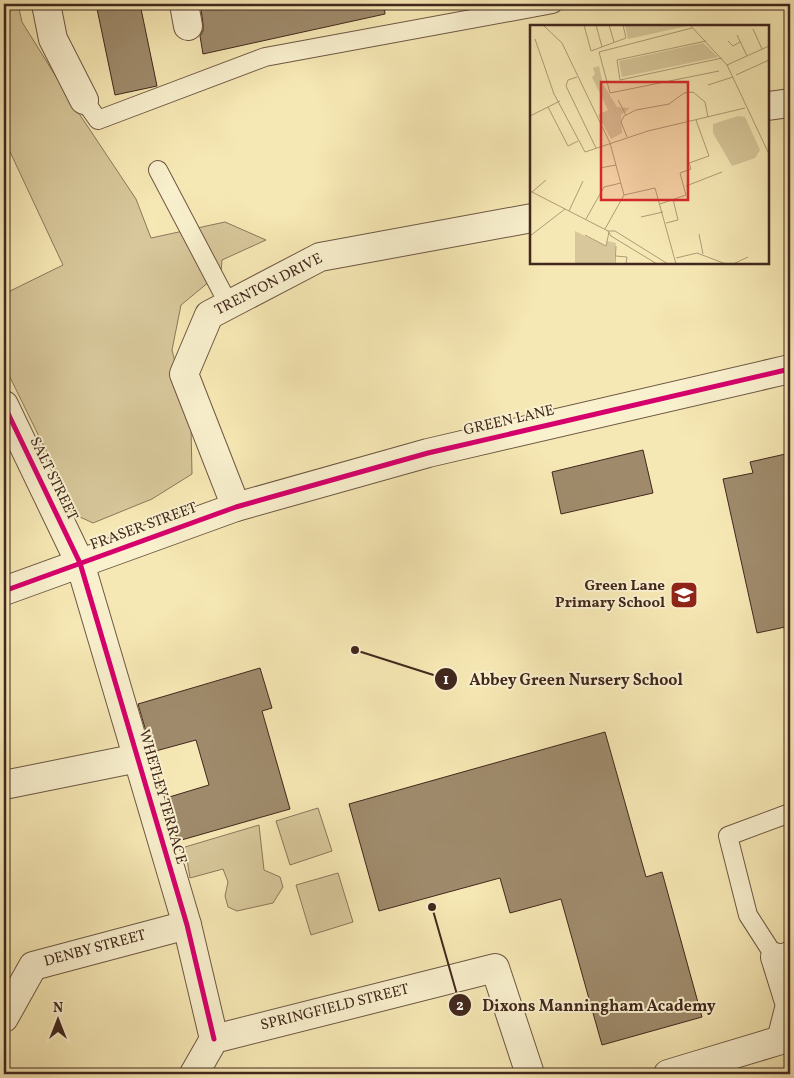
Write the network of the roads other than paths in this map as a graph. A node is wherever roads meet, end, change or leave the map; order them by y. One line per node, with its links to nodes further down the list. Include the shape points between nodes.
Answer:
1 (46, 4): 3 (street, via 53,39)
2 (552, 4): 3 (lane, via 265,57 98,120)
3 (84, 100)
4 (790, 103): 5 (street)
5 (769, 106)
6 (158, 170): 8 (lane)
7 (530, 218): 8 (street, TRENTON DRIVE, via 320,257)
8 (229, 305): 11 (street, TRENTON DRIVE, via 209,315 184,374)
9 (790, 369): 11 (street, GREEN LANE, via 428,453)
10 (4, 405): 12 (street, SALT STREET)
11 (236, 507): 12 (street, FRASER STREET)
12 (80, 564): 13 (street, FRASER STREET); 14 (street, WHETLEY TERRACE)
13 (4, 591)
14 (138, 758): 15 (street); 17 (street, WHETLEY TERRACE)
15 (4, 785)
16 (790, 813): 18 (lane, via 728,836 748,915)
17 (187, 925): 19 (street, DENBY STREET, via 33,966); 20 (street, WHETLEY TERRACE)
18 (782, 954): 23 (street, via 790,1005 781,1040)
19 (4, 1018)
20 (214, 1039): 21 (street); 22 (street, SPRINGFIELD STREET, via 495,968)
21 (194, 1074)
22 (530, 1074)
23 (668, 1074)

